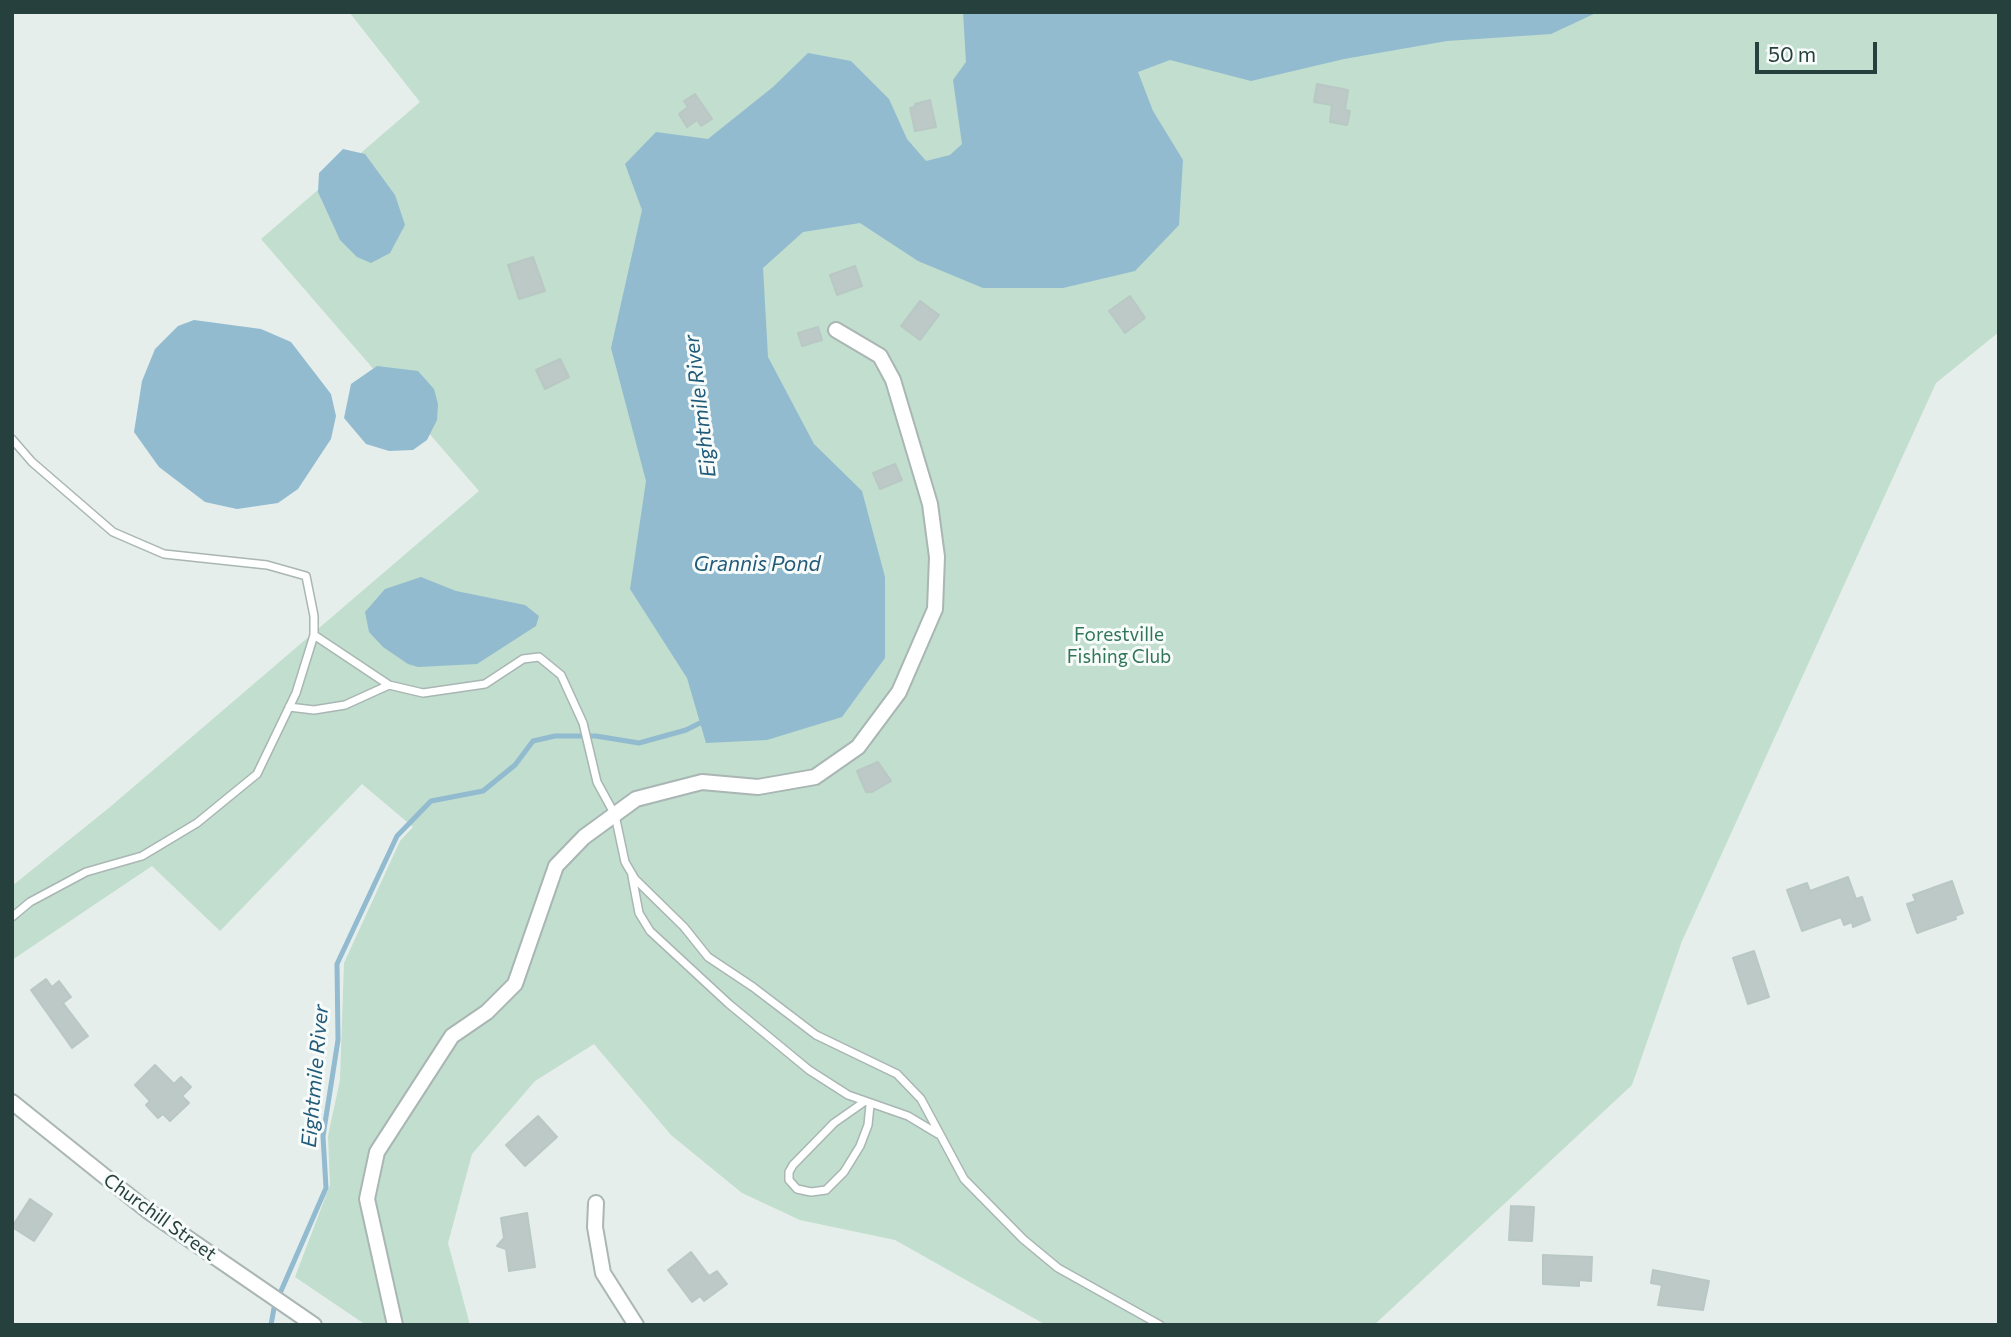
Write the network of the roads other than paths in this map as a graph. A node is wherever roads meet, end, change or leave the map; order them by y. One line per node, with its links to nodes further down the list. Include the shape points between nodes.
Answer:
1 (836, 330): 6 (street, via 880,356 893,380 930,504 937,556 935,609 899,692 858,747 815,777 758,787 702,782 636,799)
2 (12, 439): 3 (lane, via 113,532 164,554 267,565 306,576)
3 (314, 635): 4 (lane); 5 (lane)
4 (389, 685): 5 (lane, via 345,705 314,710); 6 (lane, via 423,693 485,684 523,659 539,657 561,675 592,749 597,782)
5 (289, 707): 8 (lane, via 257,774 197,823 142,856 86,872)
6 (615, 815): 7 (lane); 14 (street, via 584,837 556,866 515,984 487,1012 452,1036 377,1152 367,1199)
7 (631, 872): 10 (lane, via 639,913 650,931 809,1070); 11 (lane, via 728,973 816,1035 897,1074 921,1099)
8 (12, 917)
9 (12, 1102): 13 (street, Churchill Street, via 148,1211)
10 (867, 1103): 10 (lane, via 868,1125 844,1172 826,1190 797,1189 789,1172 803,1152 835,1123); 11 (lane, via 908,1116)
11 (938, 1134): 16 (lane, via 964,1179 1023,1239 1058,1268)
12 (596, 1203): 15 (street, via 594,1227 603,1273)
13 (314, 1325)
14 (395, 1325)
15 (636, 1325)
16 (1160, 1325)

